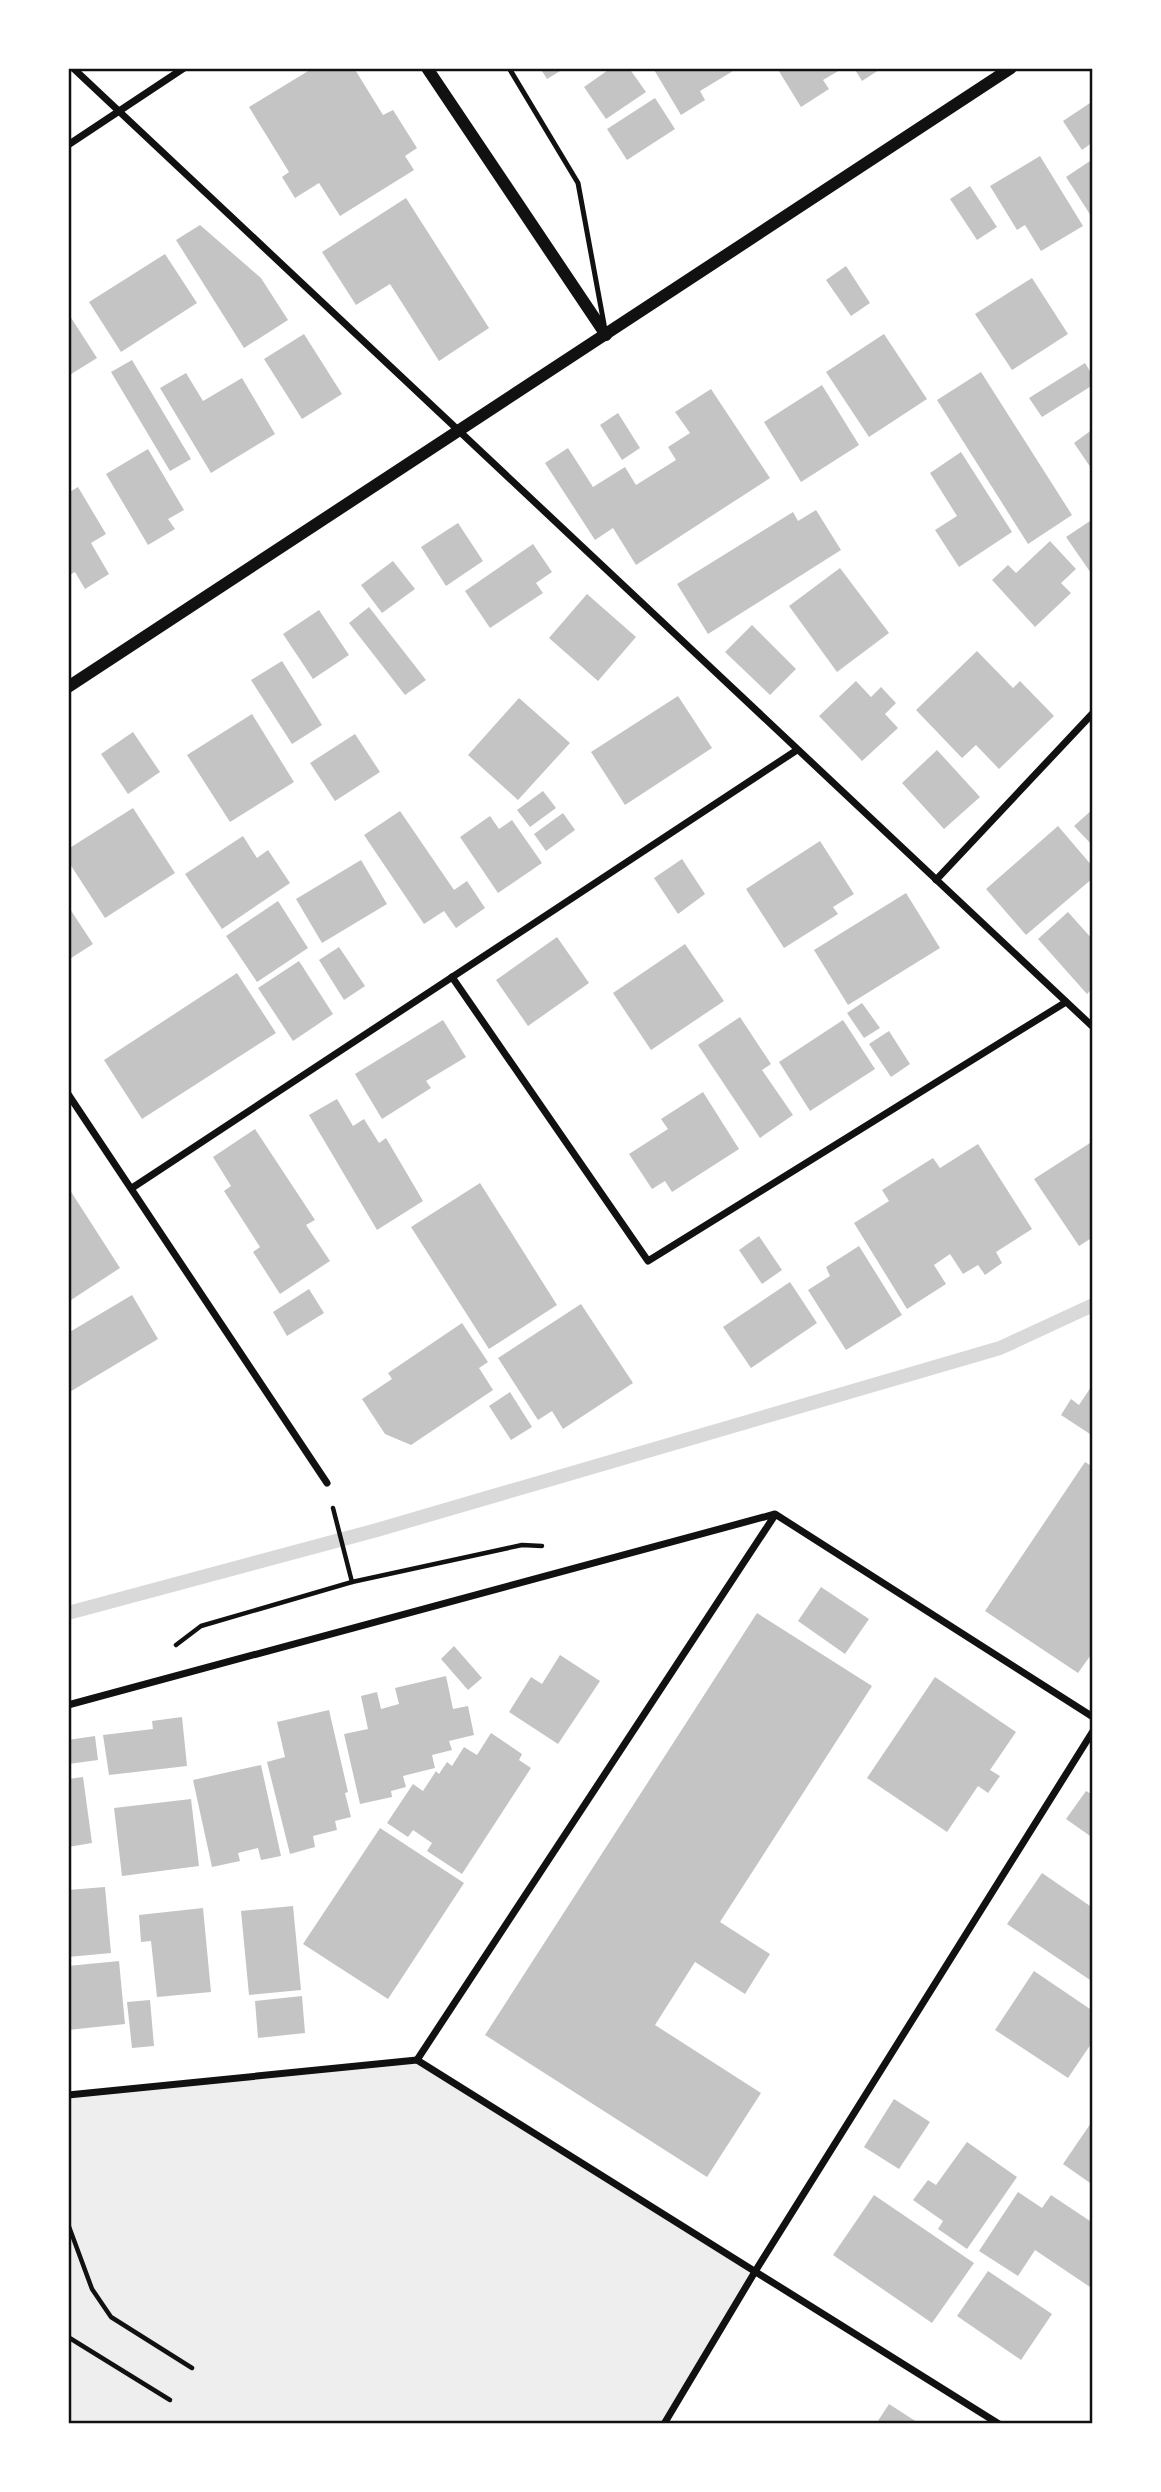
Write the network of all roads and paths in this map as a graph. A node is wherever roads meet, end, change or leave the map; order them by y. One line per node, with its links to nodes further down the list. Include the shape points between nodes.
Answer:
1 (73, 68): 6 (street)
2 (184, 68): 6 (street)
3 (427, 68): 8 (street)
4 (509, 68): 8 (lane, via 578,183)
5 (1011, 68): 8 (street)
6 (119, 112): 7 (street); 9 (street)
7 (68, 145)
8 (606, 335): 9 (street)
9 (457, 431): 10 (street); 12 (street)
10 (68, 687)
11 (1093, 713): 13 (street)
12 (797, 750): 13 (street); 14 (street)
13 (936, 880): 15 (street)
14 (452, 978): 15 (street, via 648,1261); 18 (street)
15 (1066, 1002): 16 (street)
16 (1093, 1027)
17 (68, 1094): 18 (street)
18 (132, 1188): 19 (street)
19 (327, 1483): 22 (path)
20 (775, 1514): 24 (street); 25 (street); 27 (street)
21 (549, 1546): 22 (path, via 522,1545)
22 (352, 1581): 23 (path, via 201,1626)
23 (170, 1649)
24 (68, 1705)
25 (1093, 1717)
26 (1093, 1731): 30 (street)
27 (417, 2060): 28 (street); 30 (street)
28 (68, 2095)
29 (68, 2224): 32 (path, via 92,2288 111,2317)
30 (756, 2270): 34 (street); 35 (street)
31 (68, 2337): 33 (path)
32 (192, 2368)
33 (170, 2400)
34 (664, 2424)
35 (999, 2424)

